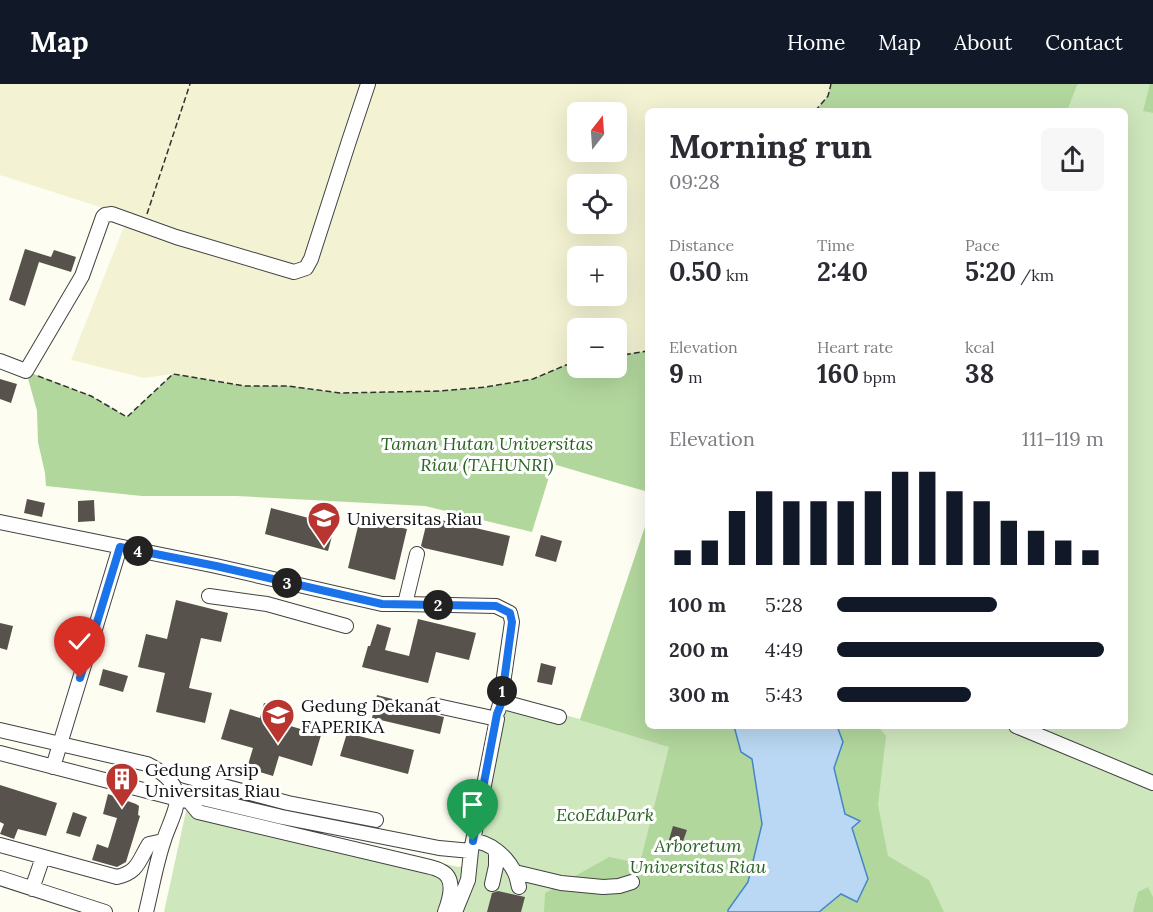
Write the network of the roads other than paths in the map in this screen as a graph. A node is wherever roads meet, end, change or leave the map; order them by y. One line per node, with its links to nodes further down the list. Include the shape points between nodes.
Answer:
1 (368, 84): 2 (street, via 306,268 294,272 105,215 82,276 26,371)
2 (0, 361)
3 (0, 522): 4 (street)
4 (120, 547): 6 (street); 17 (street)
5 (417, 554): 9 (street)
6 (277, 580): 8 (street); 9 (street, via 382,604)
7 (208, 596): 8 (street)
8 (267, 604): 10 (street)
9 (405, 604): 11 (street, via 496,606 510,613)
10 (346, 626)
11 (501, 704): 13 (street); 14 (street)
12 (434, 705): 14 (street)
13 (559, 717)
14 (497, 719): 30 (street)
15 (1023, 729): 21 (street)
16 (0, 730): 17 (street)
17 (60, 744): 19 (street); 23 (street, via 147,764 158,769)
18 (0, 753): 19 (street)
19 (53, 767): 23 (street)
20 (185, 776): 22 (street)
21 (1153, 783)
22 (244, 792): 24 (street); 25 (street)
23 (184, 800): 25 (street, via 202,798); 28 (street); 42 (street, via 198,812 443,871 450,880 451,899)
24 (288, 803): 26 (street); 27 (street)
25 (240, 807): 26 (street)
26 (282, 817): 30 (street, via 439,848)
27 (376, 820)
28 (163, 841): 32 (street, via 149,844 134,870 117,877); 41 (street)
29 (0, 845): 32 (street)
30 (472, 846): 31 (street, via 482,842); 43 (street, via 468,880)
31 (496, 851): 33 (street); 36 (street)
32 (43, 857): 38 (street)
33 (515, 872): 35 (street, via 561,883 603,887); 37 (street)
34 (0, 878): 38 (street)
35 (632, 882)
36 (492, 884)
37 (519, 887)
38 (32, 889): 39 (street)
39 (82, 909): 40 (street)
40 (105, 912)
41 (146, 912)
42 (445, 912)
43 (455, 912)

